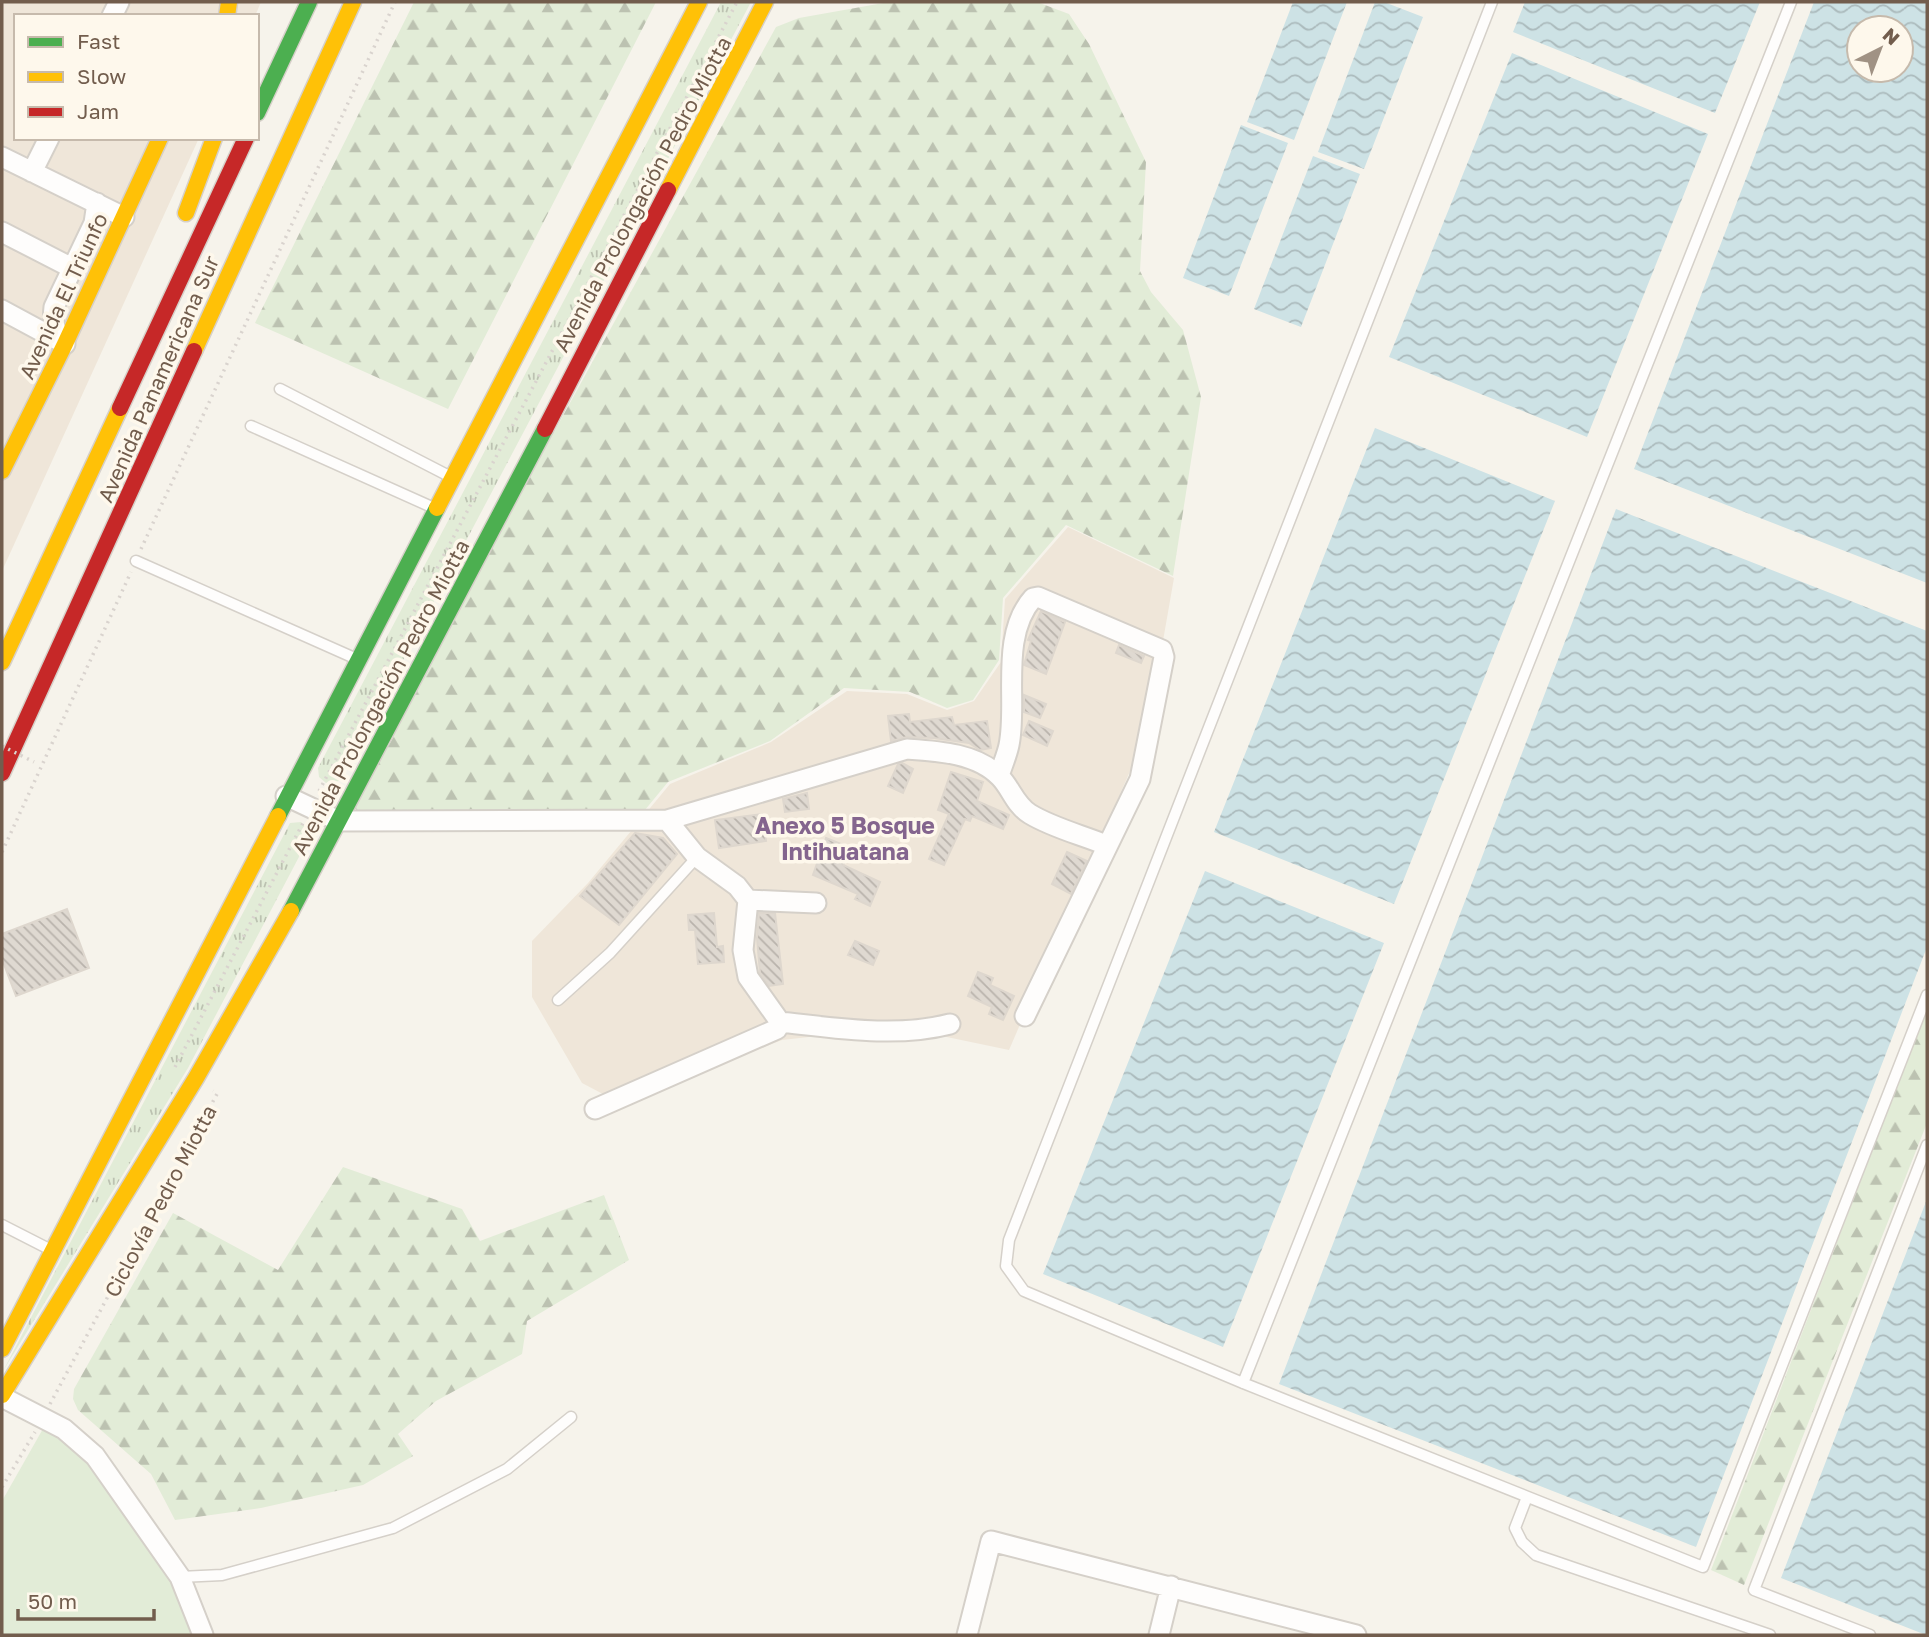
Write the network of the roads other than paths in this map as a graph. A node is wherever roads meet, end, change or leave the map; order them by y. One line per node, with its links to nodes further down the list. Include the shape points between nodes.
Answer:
1 (309, 2): 7 (main road)
2 (353, 2): 31 (main road, Avenida Panamericana Sur)
3 (699, 2): 25 (main road, Avenida Prolongación Pedro Miotta)
4 (765, 2): 35 (main road, Avenida Prolongación Pedro Miotta)
5 (1492, 2): 50 (lane, via 1009,1240 1006,1266 1024,1291)
6 (1791, 2): 50 (lane)
7 (259, 109)
8 (48, 140): 13 (street)
9 (159, 140): 15 (main road, Avenida El Triunfo)
10 (213, 140): 16 (main road)
11 (245, 140): 27 (main road, Avenida Panamericana Sur)
12 (2, 156): 13 (street)
13 (32, 172): 14 (street)
14 (97, 203): 15 (street); 18 (street, via 94,223)
15 (124, 217): 20 (main road, Avenida El Triunfo)
16 (179, 229)
17 (2, 232): 18 (street)
18 (74, 269): 20 (street, via 52,320)
19 (2, 310): 20 (street)
20 (65, 344): 24 (main road, Avenida El Triunfo)
21 (280, 389): 25 (lane)
22 (96, 421): 27 (main road, via 85,446)
23 (251, 425): 26 (lane)
24 (2, 471)
25 (454, 479): 26 (main road, Avenida Prolongación Pedro Miotta)
26 (438, 510): 29 (main road, Avenida Prolongación Pedro Miotta)
27 (71, 518): 30 (main road, Avenida Panamericana Sur)
28 (136, 561): 29 (lane)
29 (359, 660): 33 (main road, Avenida Prolongación Pedro Miotta)
30 (2, 662)
31 (2, 773)
32 (999, 776): 34 (street, via 966,758 907,750); 36 (street, via 1030,814); 36 (street, via 1010,744 1015,639 1032,598 1156,645 1164,657 1140,779)
33 (286, 796): 35 (street); 48 (main road, Avenida Prolongación Pedro Miotta)
34 (667, 820): 35 (street); 37 (street)
35 (339, 821): 51 (main road, Avenida Prolongación Pedro Miotta, via 195,1081)
36 (1107, 845): 42 (street)
37 (697, 857): 38 (street, via 737,886); 41 (lane, via 610,953)
38 (748, 900): 39 (street); 43 (street, via 743,950 748,977)
39 (816, 903)
40 (1927, 995): 53 (lane, via 1703,1567)
41 (558, 1000)
42 (1025, 1016)
43 (780, 1022): 44 (street, via 896,1031); 45 (street, via 777,1029)
44 (950, 1024)
45 (595, 1109)
46 (1927, 1145): 61 (lane, via 1754,1590)
47 (2, 1224): 48 (lane)
48 (53, 1252): 49 (main road, Avenida Prolongación Pedro Miotta)
49 (2, 1349)
50 (1243, 1383): 53 (lane)
51 (2, 1396): 54 (street, via 80,1441 95,1456)
52 (571, 1417): 54 (lane, via 506,1469 393,1528 222,1575)
53 (1527, 1497): 60 (lane, via 1515,1528 1536,1555)
54 (180, 1577): 56 (street)
55 (1171, 1586): 57 (street, via 991,1541); 58 (street); 59 (street)
56 (203, 1635)
57 (970, 1635)
58 (1159, 1635)
59 (1356, 1635)
60 (1770, 1635)
61 (1870, 1635)

